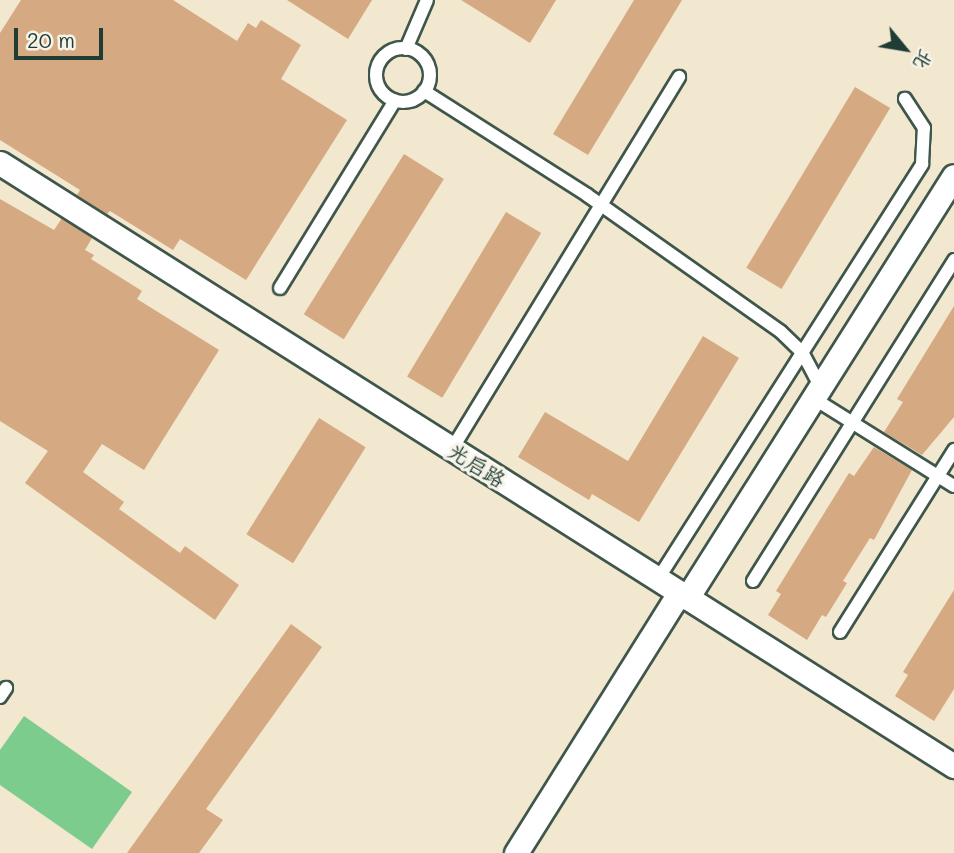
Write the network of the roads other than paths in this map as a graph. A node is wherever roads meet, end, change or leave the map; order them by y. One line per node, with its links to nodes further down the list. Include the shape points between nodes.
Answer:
1 (427, 0): 2 (lane)
2 (406, 48): 4 (lane, via 427,63); 6 (lane, via 389,51 376,69 380,90)
3 (679, 77): 9 (lane)
4 (424, 91): 6 (lane, via 409,101); 9 (lane)
5 (905, 99): 12 (lane, via 924,128 922,164)
6 (395, 100): 11 (lane)
7 (0, 163): 15 (street, 光启路)
8 (954, 176): 13 (street)
9 (601, 206): 12 (lane, via 781,332); 15 (lane)
10 (954, 260): 14 (lane)
11 (280, 288)
12 (802, 352): 13 (lane); 19 (lane)
13 (817, 392): 14 (lane); 21 (street)
14 (852, 422): 17 (lane); 20 (lane)
15 (452, 449): 19 (street, 光启路)
16 (954, 450): 17 (lane)
17 (938, 476): 18 (lane); 22 (lane)
18 (954, 486)
19 (659, 579): 21 (street, 光启路)
20 (753, 581)
21 (683, 595): 23 (street, 光启路); 24 (street)
22 (840, 632)
23 (954, 766)
24 (516, 853)

